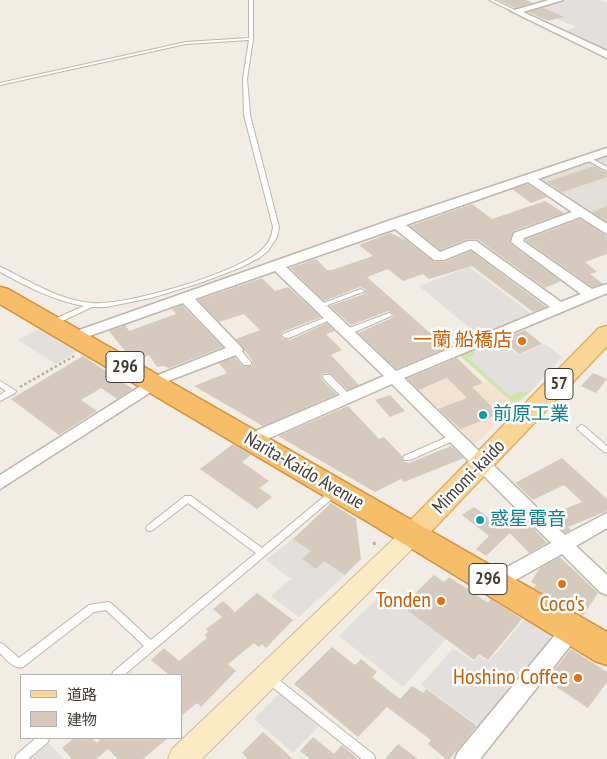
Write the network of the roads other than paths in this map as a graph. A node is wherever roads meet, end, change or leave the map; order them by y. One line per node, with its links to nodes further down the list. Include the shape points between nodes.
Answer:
1 (251, 0): 5 (lane)
2 (491, 0): 4 (lane)
3 (559, 0): 4 (street)
4 (515, 11): 6 (street)
5 (251, 39): 7 (lane, via 186,43); 22 (lane, via 245,79 247,115 275,217 276,232 271,242 253,259 220,272 130,302)
6 (607, 55)
7 (0, 84)
8 (607, 151): 9 (street)
9 (587, 158): 10 (lane); 11 (street)
10 (607, 169)
11 (529, 178): 12 (street); 13 (street)
12 (581, 213): 14 (street); 19 (street, via 518,236 517,242)
13 (395, 223): 15 (street); 24 (street, via 439,257 472,244)
14 (607, 230)
15 (276, 265): 21 (street); 23 (street)
16 (0, 269): 22 (lane, via 34,288)
17 (607, 288): 19 (street)
18 (361, 291): 23 (lane)
19 (591, 295): 24 (street)
20 (2, 297): 27 (highway, Narita-Kaido Avenue / 296)
21 (185, 297): 31 (street); 32 (street)
22 (91, 305): 27 (lane)
23 (320, 306): 26 (street)
24 (560, 308): 35 (street)
25 (388, 315): 28 (lane)
26 (332, 317): 28 (street); 30 (lane)
27 (50, 324): 31 (highway, Narita-Kaido Avenue / 296)
28 (347, 332): 35 (street)
29 (607, 333): 45 (main road, Mimomi-kaido / 57)
30 (286, 336)
31 (77, 344): 37 (highway, Narita-Kaido Avenue / 296)
32 (236, 350): 33 (lane); 37 (street)
33 (247, 363)
34 (327, 377): 38 (lane)
35 (394, 377): 38 (street); 41 (street)
36 (0, 383): 39 (lane, via 12,391)
37 (154, 384): 42 (highway, Narita-Kaido Avenue / 296); 46 (street)
38 (347, 397): 42 (street)
39 (0, 398)
40 (582, 428): 43 (lane)
41 (454, 437): 44 (lane); 45 (street)
42 (250, 440): 47 (highway, Narita-Kaido Avenue / 296)
43 (607, 450)
44 (407, 458)
45 (482, 464): 50 (main road, Mimomi-kaido / 57); 51 (street)
46 (0, 483)
47 (337, 490): 50 (highway, Narita-Kaido Avenue / 296); 52 (lane)
48 (607, 520): 51 (street)
49 (150, 528): 52 (lane, via 188,498)
50 (413, 534): 53 (highway, Narita-Kaido Avenue / 296); 60 (street)
51 (563, 544): 53 (street); 54 (street)
52 (262, 553): 56 (lane)
53 (494, 583): 55 (highway, Narita-Kaido Avenue / 296)
54 (607, 587)
55 (572, 629): 58 (highway, Narita-Kaido Avenue / 296); 65 (street)
56 (152, 646): 57 (lane, via 108,606 92,608 19,664); 59 (lane)
57 (0, 647)
58 (607, 650)
59 (118, 674)
60 (268, 677): 63 (street); 64 (lane)
61 (43, 739): 62 (lane)
62 (20, 759)
63 (182, 759)
64 (370, 759)
65 (466, 759)

